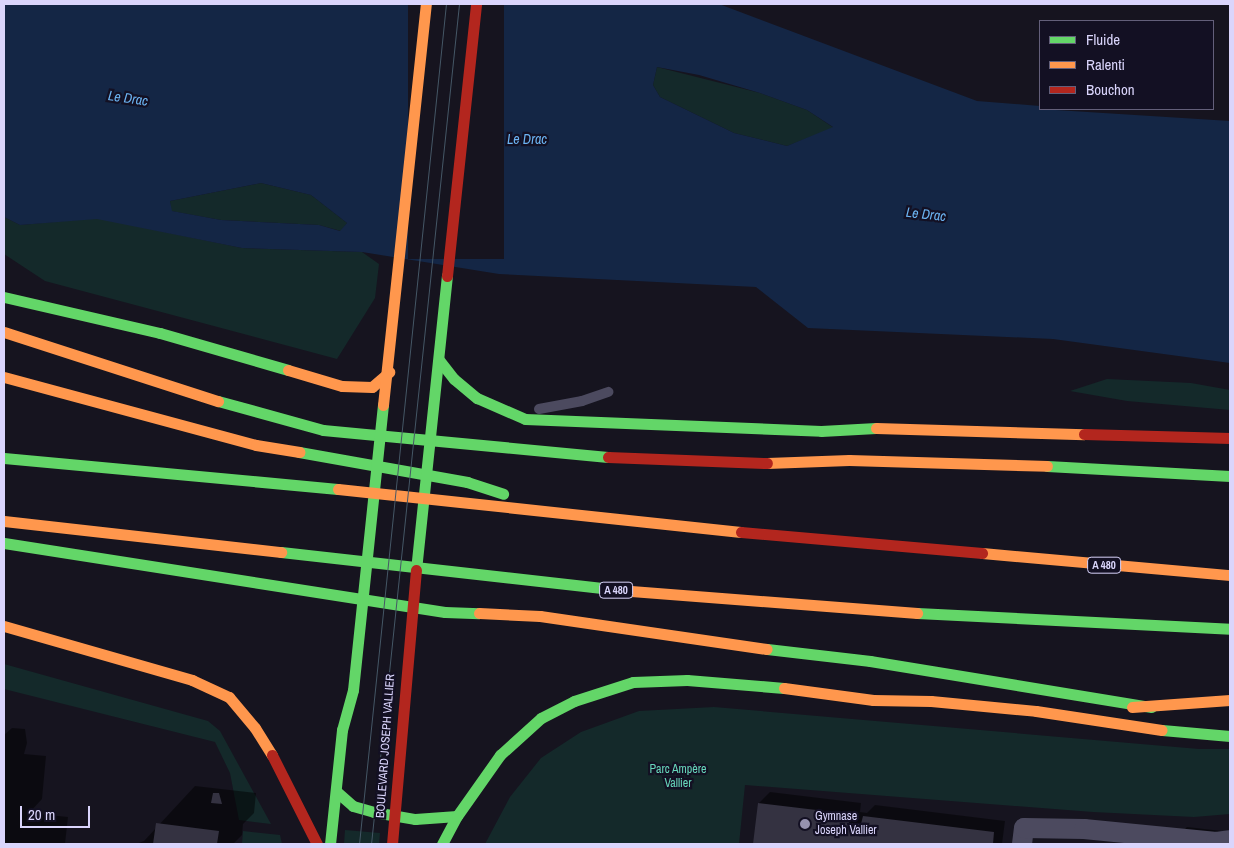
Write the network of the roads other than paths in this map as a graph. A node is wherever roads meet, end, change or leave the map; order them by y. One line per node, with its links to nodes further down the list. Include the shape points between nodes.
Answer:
1 (426, 4): 6 (main road)
2 (476, 4): 5 (main road, BOULEVARD JOSEPH VALLIER)
3 (4, 297): 6 (main road, via 160,333 342,386 366,387)
4 (4, 332): 15 (main road, via 188,392 323,430 655,462 754,464 849,460)
5 (439, 360): 9 (main road, via 463,388); 30 (main road, BOULEVARD JOSEPH VALLIER, via 407,650)
6 (389, 372): 29 (main road, via 353,690 342,730)
7 (4, 377): 17 (main road, via 256,445 467,482)
8 (608, 392): 9 (lane, via 582,401)
9 (509, 414): 10 (main road, via 546,421)
10 (821, 431): 11 (main road, via 881,428); 12 (main road)
11 (1230, 438)
12 (910, 441)
13 (999, 452): 15 (main road)
14 (4, 458): 17 (main road, A 480)
15 (1147, 469): 16 (main road)
16 (1230, 476)
17 (548, 509): 20 (main road, A 480, via 596,519)
18 (4, 521): 22 (main road, A 480, via 584,587 898,612)
19 (4, 543): 26 (main road, via 446,612 540,616 686,639 870,660)
20 (1230, 575)
21 (4, 626): 24 (main road)
22 (1230, 629)
23 (4, 630): 24 (main road)
24 (41, 638): 33 (main road, via 192,680 230,697 276,762)
25 (1230, 700): 26 (main road)
26 (1151, 707): 27 (main road)
27 (1036, 711): 28 (main road, via 1147,729); 31 (main road, via 931,700 873,700 805,690 687,680 633,682 574,701 541,718 500,754)
28 (1230, 736)
29 (337, 792): 30 (main road, via 353,806); 34 (main road)
30 (394, 816): 31 (main road, via 415,819); 35 (main road, BOULEVARD JOSEPH VALLIER)
31 (457, 816): 36 (main road)
32 (1230, 840): 37 (street, via 1216,842 1084,829 1024,828)
33 (317, 844)
34 (330, 844)
35 (392, 844)
36 (442, 844)
37 (1022, 844)

